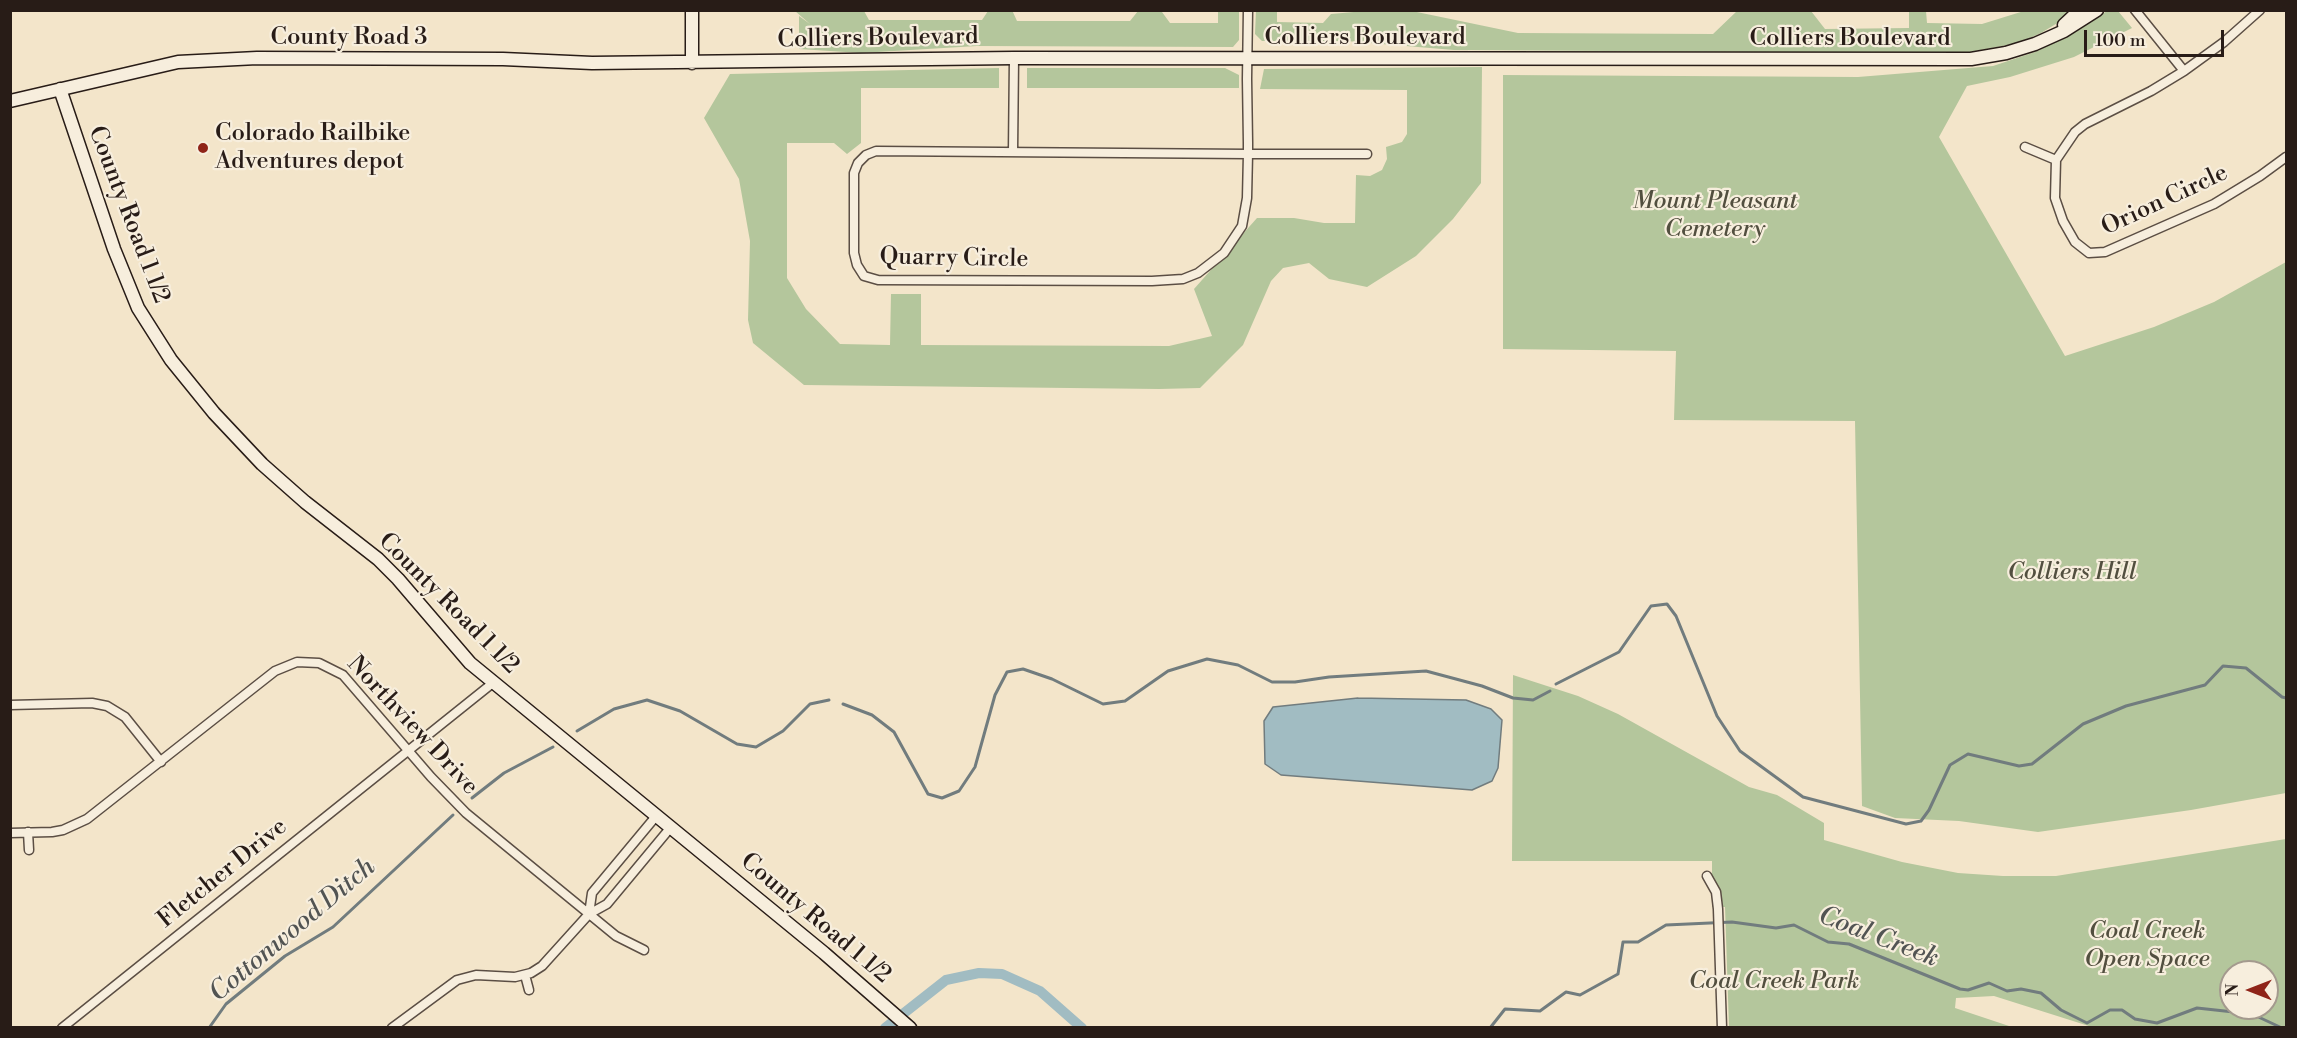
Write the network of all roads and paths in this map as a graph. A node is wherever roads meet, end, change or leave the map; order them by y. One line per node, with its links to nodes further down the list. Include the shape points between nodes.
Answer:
1 (692, 10): 10 (street)
2 (1248, 10): 9 (street, Quarry Circle)
3 (2080, 10): 7 (street, Colliers Boulevard)
4 (2097, 10): 7 (street, Colliers Boulevard)
5 (2134, 10): 11 (street)
6 (2260, 10): 11 (street)
7 (2035, 44): 9 (street, Colliers Boulevard, via 1989,57 1952,60)
8 (1014, 58): 9 (street, Colliers Boulevard); 10 (street, Colliers Boulevard); 15 (street)
9 (1248, 58): 16 (street, Quarry Circle)
10 (692, 63): 12 (street, County Road 3, via 216,59 159,66)
11 (2184, 71): 19 (street, via 2085,124)
12 (60, 89): 13 (street, County Road 3); 20 (street, County Road 1 1/2, via 118,258 141,313 171,360 262,464 378,559 455,647)
13 (10, 101)
14 (2025, 147): 19 (street)
15 (1013, 152): 16 (street, Quarry Circle); 16 (street, Quarry Circle, via 866,155 854,174 854,253 864,276 878,280 1183,279 1218,259 1242,225)
16 (1248, 154): 17 (street)
17 (1367, 154)
18 (2286, 157): 19 (street, Orion Circle, via 2214,204 2105,252 2089,253 2075,243 2063,221 2055,198)
19 (2056, 159)
20 (494, 682): 22 (street, Fletcher Drive); 24 (street, County Road 1 1/2)
21 (10, 705): 23 (street, via 107,706 125,717)
22 (409, 751): 23 (street, Northview Drive, via 343,675 327,665 307,662 275,671); 30 (street, Northview Drive, via 466,813); 35 (street, Fletcher Drive)
23 (161, 762): 26 (street, Northview Drive, via 87,819 63,830)
24 (657, 815): 25 (street, County Road 1 1/2); 30 (street, via 592,893)
25 (671, 827): 30 (street, via 607,904); 34 (street, County Road 1 1/2)
26 (28, 832): 27 (street, Northview Drive); 28 (street)
27 (10, 833)
28 (29, 850)
29 (1707, 876): 37 (street, via 1716,892 1718,909)
30 (589, 914): 31 (street, Northview Drive, via 616,936); 32 (street, via 546,963)
31 (644, 950)
32 (525, 975): 33 (street); 36 (street, via 466,976 445,987)
33 (529, 990)
34 (908, 1025)
35 (62, 1028)
36 (392, 1028)
37 (1722, 1028)

